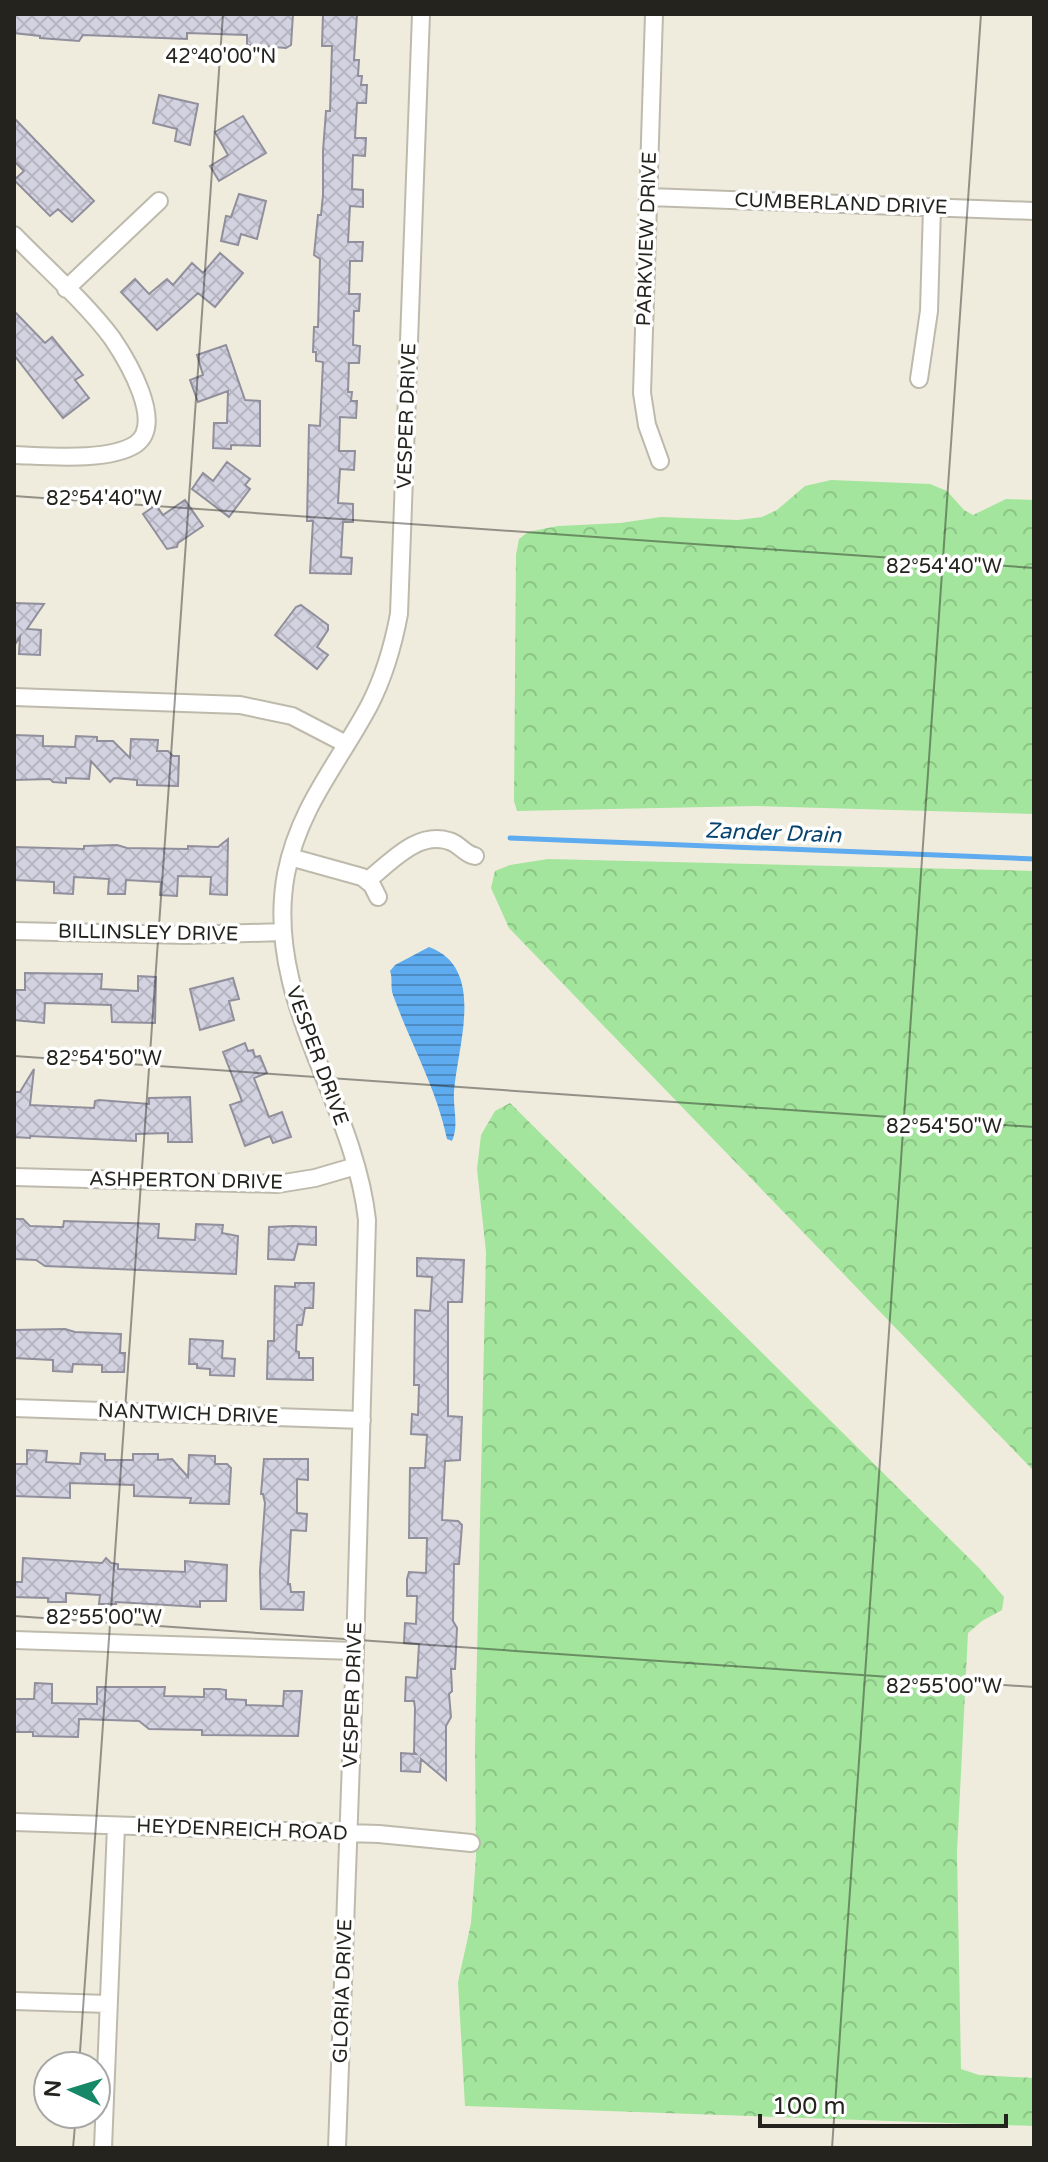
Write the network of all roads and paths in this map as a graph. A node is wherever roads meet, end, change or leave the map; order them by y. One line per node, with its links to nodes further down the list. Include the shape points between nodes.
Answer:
1 (421, 14): 13 (street, VESPER DRIVE, via 399,614 379,685)
2 (654, 14): 3 (street, PARKVIEW DRIVE)
3 (649, 197): 5 (street, CUMBERLAND DRIVE); 11 (street, PARKVIEW DRIVE, via 642,393)
4 (159, 201): 8 (street)
5 (932, 207): 6 (street, CUMBERLAND DRIVE); 9 (street, via 929,311)
6 (1034, 211)
7 (14, 235): 8 (street)
8 (66, 289): 10 (street, via 121,353 146,408 147,427 136,443 113,452)
9 (919, 379)
10 (14, 455)
11 (660, 461)
12 (14, 697): 13 (street, via 240,705 292,716)
13 (346, 744): 15 (street, VESPER DRIVE, via 312,798)
14 (475, 856): 16 (street, via 448,840 432,839 410,846)
15 (290, 857): 16 (street); 19 (street, VESPER DRIVE)
16 (368, 880): 17 (street)
17 (378, 897)
18 (14, 931): 19 (street, BILLINSLEY DRIVE)
19 (282, 932): 20 (street, VESPER DRIVE, via 297,1009)
20 (356, 1166): 21 (street, ASHPERTON DRIVE, via 266,1184); 23 (street, VESPER DRIVE, via 367,1235)
21 (14, 1177)
22 (14, 1408): 23 (street, NANTWICH DRIVE)
23 (362, 1420): 25 (street, VESPER DRIVE)
24 (14, 1640): 25 (street)
25 (355, 1651): 28 (street, VESPER DRIVE)
26 (14, 1822): 27 (street, HEYDENREICH ROAD)
27 (116, 1826): 28 (street, HEYDENREICH ROAD); 31 (street)
28 (348, 1834): 29 (street, HEYDENREICH ROAD); 33 (street, GLORIA DRIVE)
29 (471, 1843)
30 (14, 2001): 31 (street)
31 (108, 2004): 32 (street)
32 (103, 2148)
33 (337, 2148)

